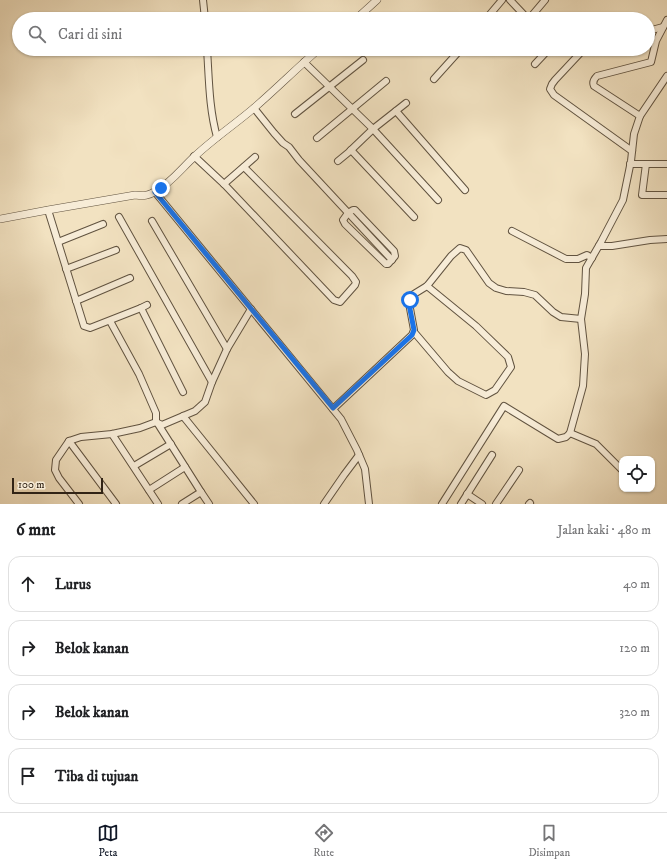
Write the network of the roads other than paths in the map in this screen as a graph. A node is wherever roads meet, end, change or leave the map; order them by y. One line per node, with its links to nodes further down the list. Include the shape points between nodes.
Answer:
1 (203, 0): 7 (street)
2 (377, 0): 8 (street)
3 (502, 0): 9 (street)
4 (510, 0): 10 (street)
5 (515, 0): 11 (street)
6 (546, 0): 12 (street)
7 (204, 12)
8 (364, 12)
9 (492, 12)
10 (523, 12)
11 (525, 12)
12 (535, 12)
13 (667, 20): 14 (street)
14 (663, 26): 15 (street); 16 (street)
15 (655, 29)
16 (655, 45)
17 (208, 56): 37 (street)
18 (311, 56): 24 (street)
19 (455, 56): 27 (street)
20 (542, 56): 25 (street)
21 (577, 56): 40 (street, via 550,89 554,95)
22 (652, 56): 35 (street, via 651,62 597,76 593,81 594,86)
23 (363, 60): 29 (street)
24 (304, 62): 29 (street); 31 (street)
25 (535, 64)
26 (667, 76): 35 (street)
27 (434, 79)
28 (386, 81): 32 (street)
29 (329, 86): 32 (street); 34 (street)
30 (406, 103): 33 (street)
31 (254, 108): 37 (street); 54 (street, via 274,134 289,147)
32 (352, 108): 36 (street); 38 (street)
33 (396, 111): 36 (street); 49 (street)
34 (295, 114)
35 (640, 116): 40 (street)
36 (373, 129): 39 (street); 52 (street)
37 (217, 137): 41 (street)
38 (317, 138)
39 (351, 150): 43 (street); 56 (street)
40 (632, 150): 44 (street)
41 (194, 156): 48 (street); 50 (street)
42 (255, 157): 47 (street)
43 (338, 160)
44 (630, 164): 45 (street); 63 (street, via 623,200)
45 (646, 164): 46 (street); 51 (street, via 642,195)
46 (667, 164)
47 (244, 167): 48 (street); 48 (street, via 352,276 355,285 340,302 334,300)
48 (224, 184)
49 (465, 190)
50 (155, 192): 53 (street, via 147,196 135,195); 70 (street)
51 (667, 195)
52 (438, 200)
53 (48, 210): 57 (street); 62 (street)
54 (348, 213): 54 (street, via 392,260 388,264 345,224 343,220)
55 (119, 217): 75 (street)
56 (414, 217)
57 (0, 220)
58 (152, 221): 74 (street)
59 (103, 224): 62 (street)
60 (512, 231): 65 (street, via 566,259 578,259 587,255)
61 (667, 239): 63 (street)
62 (58, 242): 66 (street)
63 (599, 246): 65 (street)
64 (116, 250): 66 (street)
65 (592, 258): 71 (street, via 586,268)
66 (66, 269): 69 (street)
67 (130, 278): 69 (street)
68 (427, 286): 71 (street, via 460,248 466,250 489,283 496,288 535,295 561,317); 73 (street, via 414,294 410,300); 73 (street, via 476,326 508,357 511,367 495,390 486,395 458,381)
69 (76, 301): 72 (street, via 84,326 90,328)
70 (251, 309): 74 (street); 77 (street)
71 (582, 319): 80 (street, via 585,354 582,386)
72 (110, 321): 76 (street, via 144,306); 79 (street, via 139,374 156,413)
73 (414, 332): 77 (street)
74 (227, 349): 75 (street)
75 (212, 382): 78 (street, via 204,402 195,411)
76 (183, 392)
77 (333, 408): 84 (street)
78 (183, 416): 79 (street, via 162,425); 98 (street)
79 (157, 423): 81 (street); 83 (street)
80 (570, 433): 88 (street, via 596,444); 101 (street, via 566,438 558,439 504,406)
81 (112, 434): 82 (street, via 81,437); 86 (street)
82 (69, 441): 93 (street, via 56,460 55,470); 94 (street)
83 (171, 444): 86 (street); 87 (street)
84 (359, 455): 99 (street); 100 (street, via 365,469)
85 (492, 455): 92 (street)
86 (134, 466): 90 (street)
87 (185, 467): 90 (street); 91 (street)
88 (619, 467)
89 (519, 470): 104 (street)
90 (149, 490): 95 (street)
91 (201, 492): 96 (street); 97 (street)
92 (467, 494): 102 (street); 103 (street)
93 (79, 504)
94 (116, 504)
95 (158, 504)
96 (182, 504)
97 (209, 504)
98 (254, 504)
99 (324, 504)
100 (369, 504)
101 (442, 504)
102 (461, 504)
103 (482, 504)
104 (496, 504)

